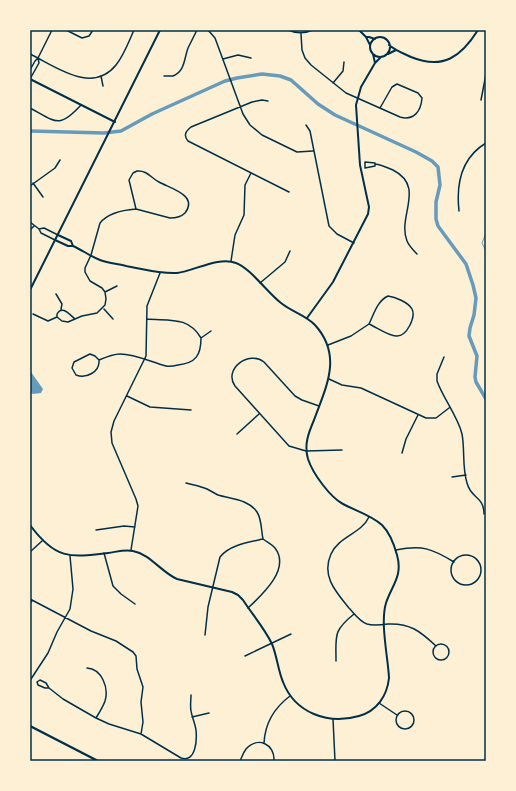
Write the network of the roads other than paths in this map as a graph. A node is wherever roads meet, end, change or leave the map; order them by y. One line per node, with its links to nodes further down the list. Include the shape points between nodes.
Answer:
1 (52, 30): 22 (street)
2 (66, 30): 3 (street, via 79,37 89,36)
3 (93, 30)
4 (134, 30): 29 (street, via 116,65)
5 (160, 30): 41 (street)
6 (197, 30): 30 (street, via 180,71 173,76)
7 (208, 30): 24 (street, via 215,38)
8 (288, 30): 12 (street)
9 (313, 30): 12 (street)
10 (359, 30): 13 (street)
11 (478, 30): 17 (street, via 457,55 439,62 418,60)
12 (302, 34): 32 (street, via 305,58)
13 (366, 37): 14 (street); 16 (street)
14 (375, 39): 15 (street, via 384,38); 16 (street)
15 (389, 45): 17 (street); 20 (street)
16 (370, 46): 19 (street)
17 (396, 50): 20 (street)
18 (30, 54): 22 (street)
19 (373, 54): 21 (street); 26 (street)
20 (386, 54): 21 (street)
21 (381, 57): 26 (street)
22 (38, 58): 27 (street); 29 (street, via 76,77 87,79); 31 (street)
23 (251, 58): 24 (street, via 238,55)
24 (223, 59): 38 (street)
25 (344, 62): 32 (street, via 343,71)
26 (376, 63): 34 (street)
27 (30, 70)
28 (486, 74): 35 (street)
29 (101, 76): 33 (street)
30 (164, 76)
31 (30, 79): 37 (street)
32 (333, 83): 34 (street)
33 (104, 86)
34 (357, 98): 40 (street); 47 (street)
35 (481, 100)
36 (268, 101): 38 (street, via 256,101)
37 (81, 105): 39 (street, via 68,118 61,121); 41 (street)
38 (240, 106): 44 (street, via 250,126 262,135 297,152); 49 (street, via 191,127 185,135 188,141)
39 (30, 108)
40 (380, 108): 40 (street, via 392,87 397,84 422,98 420,108 413,117 404,118)
41 (114, 123): 60 (street)
42 (306, 125): 44 (street, via 310,131)
43 (486, 143): 55 (street, via 474,153 462,172 458,193)
44 (313, 151): 62 (street, via 329,226 337,234)
45 (60, 160): 50 (street, via 55,168)
46 (376, 164): 48 (street, via 365,162); 48 (street, via 365,168); 65 (street, via 399,173 408,183 410,191 406,236 410,247)
47 (360, 165): 48 (street); 62 (street, via 369,207)
48 (364, 165)
49 (251, 173): 52 (street); 67 (street, via 245,185 244,215 234,235)
50 (34, 183): 51 (street); 53 (street)
51 (30, 186)
52 (289, 192)
53 (43, 197)
54 (136, 209): 54 (street, via 175,218 184,214 188,202 182,192 159,182 147,173 137,171 129,180); 66 (street, via 113,214 104,219 98,228)
55 (459, 211)
56 (30, 222): 57 (street)
57 (34, 226): 58 (street); 59 (street)
58 (39, 229): 60 (street, via 44,228); 61 (street, via 41,233)
59 (30, 230)
60 (58, 235): 61 (street); 63 (street, via 71,241)
61 (55, 240): 63 (street); 71 (street)
62 (354, 243): 78 (street, via 334,282)
63 (73, 246): 66 (street)
64 (290, 251): 69 (street, via 285,262)
65 (417, 254)
66 (91, 255): 68 (street); 72 (street, via 85,268 87,276)
67 (231, 261): 68 (street, via 220,261 179,273); 69 (street, via 241,265)
68 (160, 273): 81 (street, via 148,303)
69 (260, 283): 78 (street, via 282,304)
70 (117, 286): 72 (street)
71 (30, 290)
72 (105, 292): 74 (street)
73 (56, 294): 75 (street, via 62,304)
74 (103, 308): 79 (street, via 97,313); 80 (street)
75 (61, 309): 77 (street, via 57,312); 79 (street)
76 (34, 314): 77 (street, via 48,321)
77 (57, 317): 79 (street, via 65,322)
78 (307, 318): 85 (street, via 320,331)
79 (75, 319)
80 (113, 319)
81 (147, 319): 84 (street, via 185,322 195,328); 88 (street)
82 (369, 324): 82 (street, via 382,298 394,297 412,309 412,319 399,336); 85 (street, via 351,336)
83 (212, 331): 84 (street)
84 (201, 338): 88 (street, via 199,353 188,363 170,366)
85 (328, 345): 89 (street, via 331,361)
86 (444, 357): 92 (street, via 436,381)
87 (99, 360): 87 (street, via 93,355 87,355 74,362 72,371 76,375 84,376 97,370); 88 (street, via 118,354)
88 (145, 360): 90 (street)
89 (329, 379): 91 (street); 95 (street, via 342,385 361,388)
90 (127, 396): 93 (street, via 150,407); 106 (street, via 111,435 137,503)
91 (319, 406): 94 (street, via 296,396 264,362 257,358 247,359 237,365 232,373 232,380); 98 (street, via 308,436)
92 (450, 408): 95 (street, via 433,419); 100 (street, via 462,434)
93 (191, 410)
94 (259, 414): 96 (street); 98 (street, via 286,444)
95 (418, 415): 99 (street)
96 (237, 434)
97 (342, 450): 98 (street)
98 (306, 451): 104 (street, via 312,468 330,494)
99 (402, 453)
100 (466, 476): 101 (street); 103 (street, via 469,489 484,506)
101 (452, 477)
102 (186, 483): 108 (street, via 252,506 260,520)
103 (484, 514)
104 (370, 517): 111 (street, via 386,530); 121 (street, via 364,525 338,543 330,555 328,566 331,584)
105 (30, 525): 109 (street)
106 (135, 528): 107 (street, via 124,526); 110 (street)
107 (96, 530)
108 (263, 539): 116 (street, via 252,540 225,552 218,561); 120 (street, via 277,552 279,566 268,590)
109 (42, 541): 112 (street); 114 (street, via 56,551)
110 (131, 550): 113 (street); 116 (street, via 142,554 173,577)
111 (395, 550): 115 (street, via 425,548 438,552); 123 (street, via 398,573 386,604)
112 (30, 552)
113 (104, 553): 114 (street); 119 (street, via 113,586)
114 (70, 556): 122 (street, via 73,586 70,609)
115 (454, 562): 115 (street, via 456,558 466,554 476,559 482,568 477,580 467,585 457,582 452,578 451,572)
116 (212, 587): 120 (street, via 235,593); 125 (street)
117 (31, 600): 118 (street); 122 (street)
118 (30, 604)
119 (136, 604)
120 (248, 608): 126 (street)
121 (354, 614): 123 (street, via 367,624); 129 (street, via 337,632)
122 (66, 617): 131 (street, via 48,653); 143 (street, via 123,645 136,656 142,687 144,722)
123 (385, 625): 127 (street, via 399,624 413,628); 136 (street, via 389,678 386,692)
124 (291, 634): 126 (street)
125 (205, 635)
126 (271, 643): 128 (street); 135 (street, via 283,683)
127 (436, 646): 127 (street, via 440,644 447,647 448,654 445,658 435,657 433,653)
128 (245, 656)
129 (336, 661)
130 (87, 668): 140 (street, via 98,672 106,687 105,701)
131 (30, 679): 132 (street)
132 (37, 682): 133 (street, via 38,685); 133 (street, via 40,680 46,683)
133 (49, 688): 140 (street)
134 (191, 695): 139 (street)
135 (290, 696): 141 (street, via 304,709 320,717); 144 (street, via 270,717)
136 (379, 703): 138 (street); 141 (street, via 361,716)
137 (209, 713): 139 (street)
138 (397, 715): 138 (street, via 403,711 410,713 413,725 409,729 399,728)
139 (192, 716): 143 (street, via 196,729 196,743 189,758 181,758)
140 (96, 718): 143 (street)
141 (333, 719): 148 (street)
142 (30, 726): 145 (highway)
143 (141, 734)
144 (264, 743): 146 (street, via 250,745); 147 (street, via 272,749)
145 (98, 761)
146 (240, 761)
147 (274, 761)
148 (335, 761)

